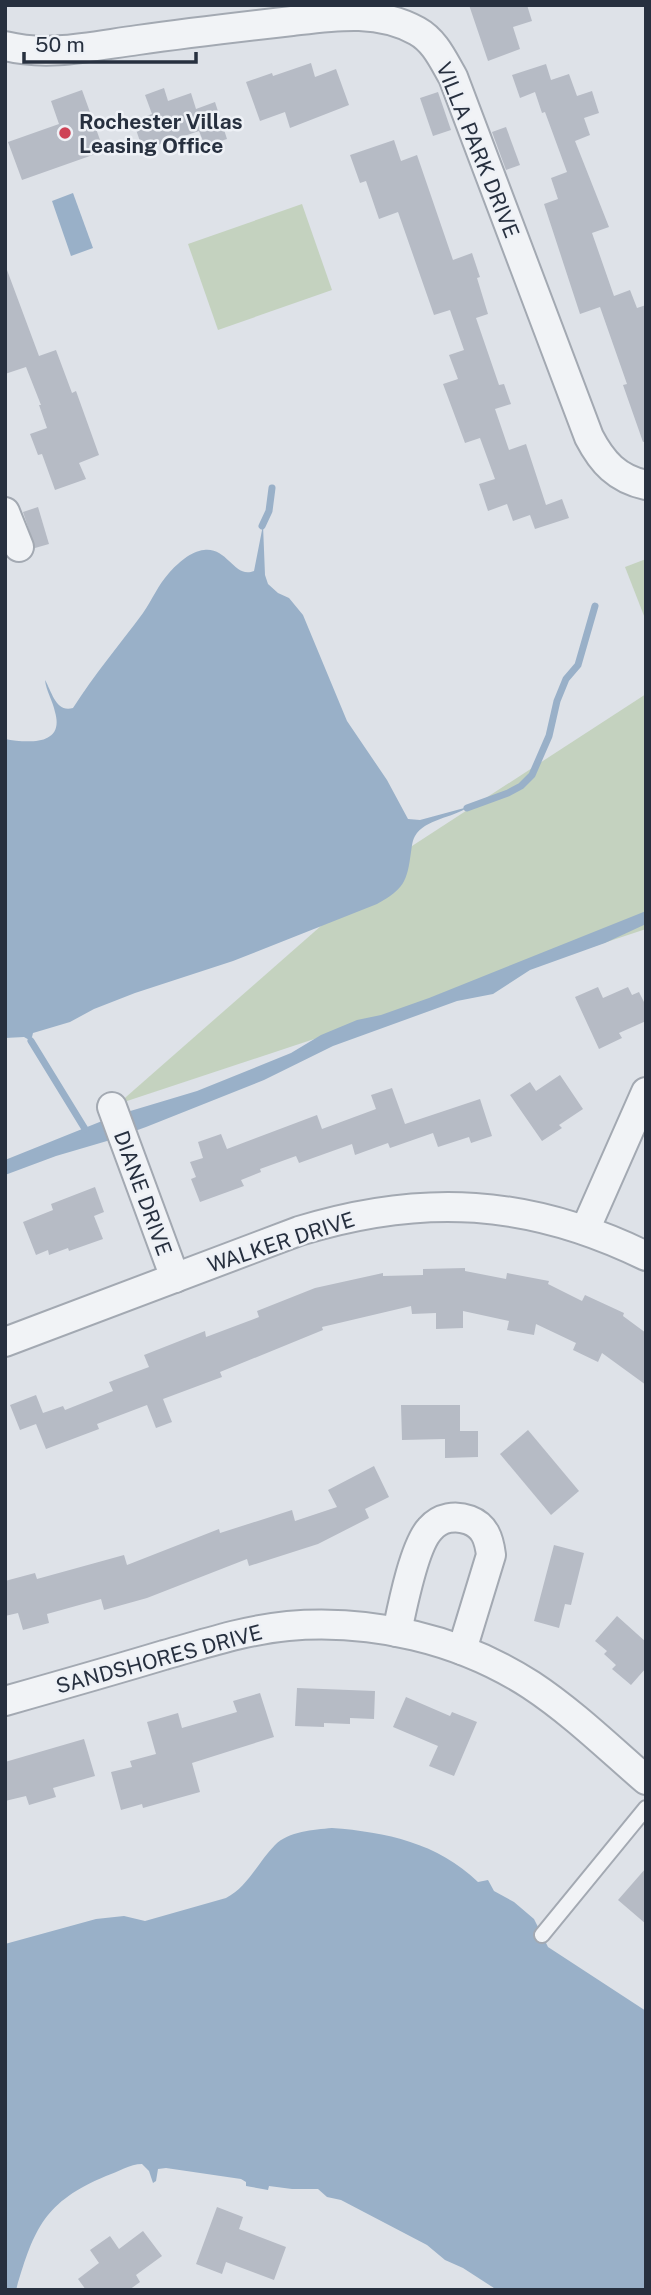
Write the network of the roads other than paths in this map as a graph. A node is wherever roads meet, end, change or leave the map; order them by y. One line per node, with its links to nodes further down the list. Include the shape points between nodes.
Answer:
1 (368, 10): 2 (street, VILLA PARK DRIVE, via 52,51); 3 (street, VILLA PARK DRIVE, via 419,32 437,48 453,77 589,437 605,464 631,482)
2 (5, 46)
3 (646, 485)
4 (646, 1091): 6 (street)
5 (112, 1107): 8 (street, DIANE DRIVE)
6 (585, 1230): 7 (street, WALKER DRIVE); 8 (street, WALKER DRIVE, via 499,1209 419,1207 376,1212 330,1222)
7 (646, 1256)
8 (175, 1278): 9 (street, WALKER DRIVE)
9 (5, 1342)
10 (397, 1632): 11 (street, SANDSHORES DRIVE); 11 (street, via 421,1543 439,1522 461,1517 483,1530 491,1555); 12 (street, SANDSHORES DRIVE, via 334,1624 238,1634)
11 (462, 1650): 13 (street, SANDSHORES DRIVE, via 531,1685)
12 (5, 1701)
13 (646, 1780)
14 (646, 1808): 15 (lane)
15 (542, 1935)

